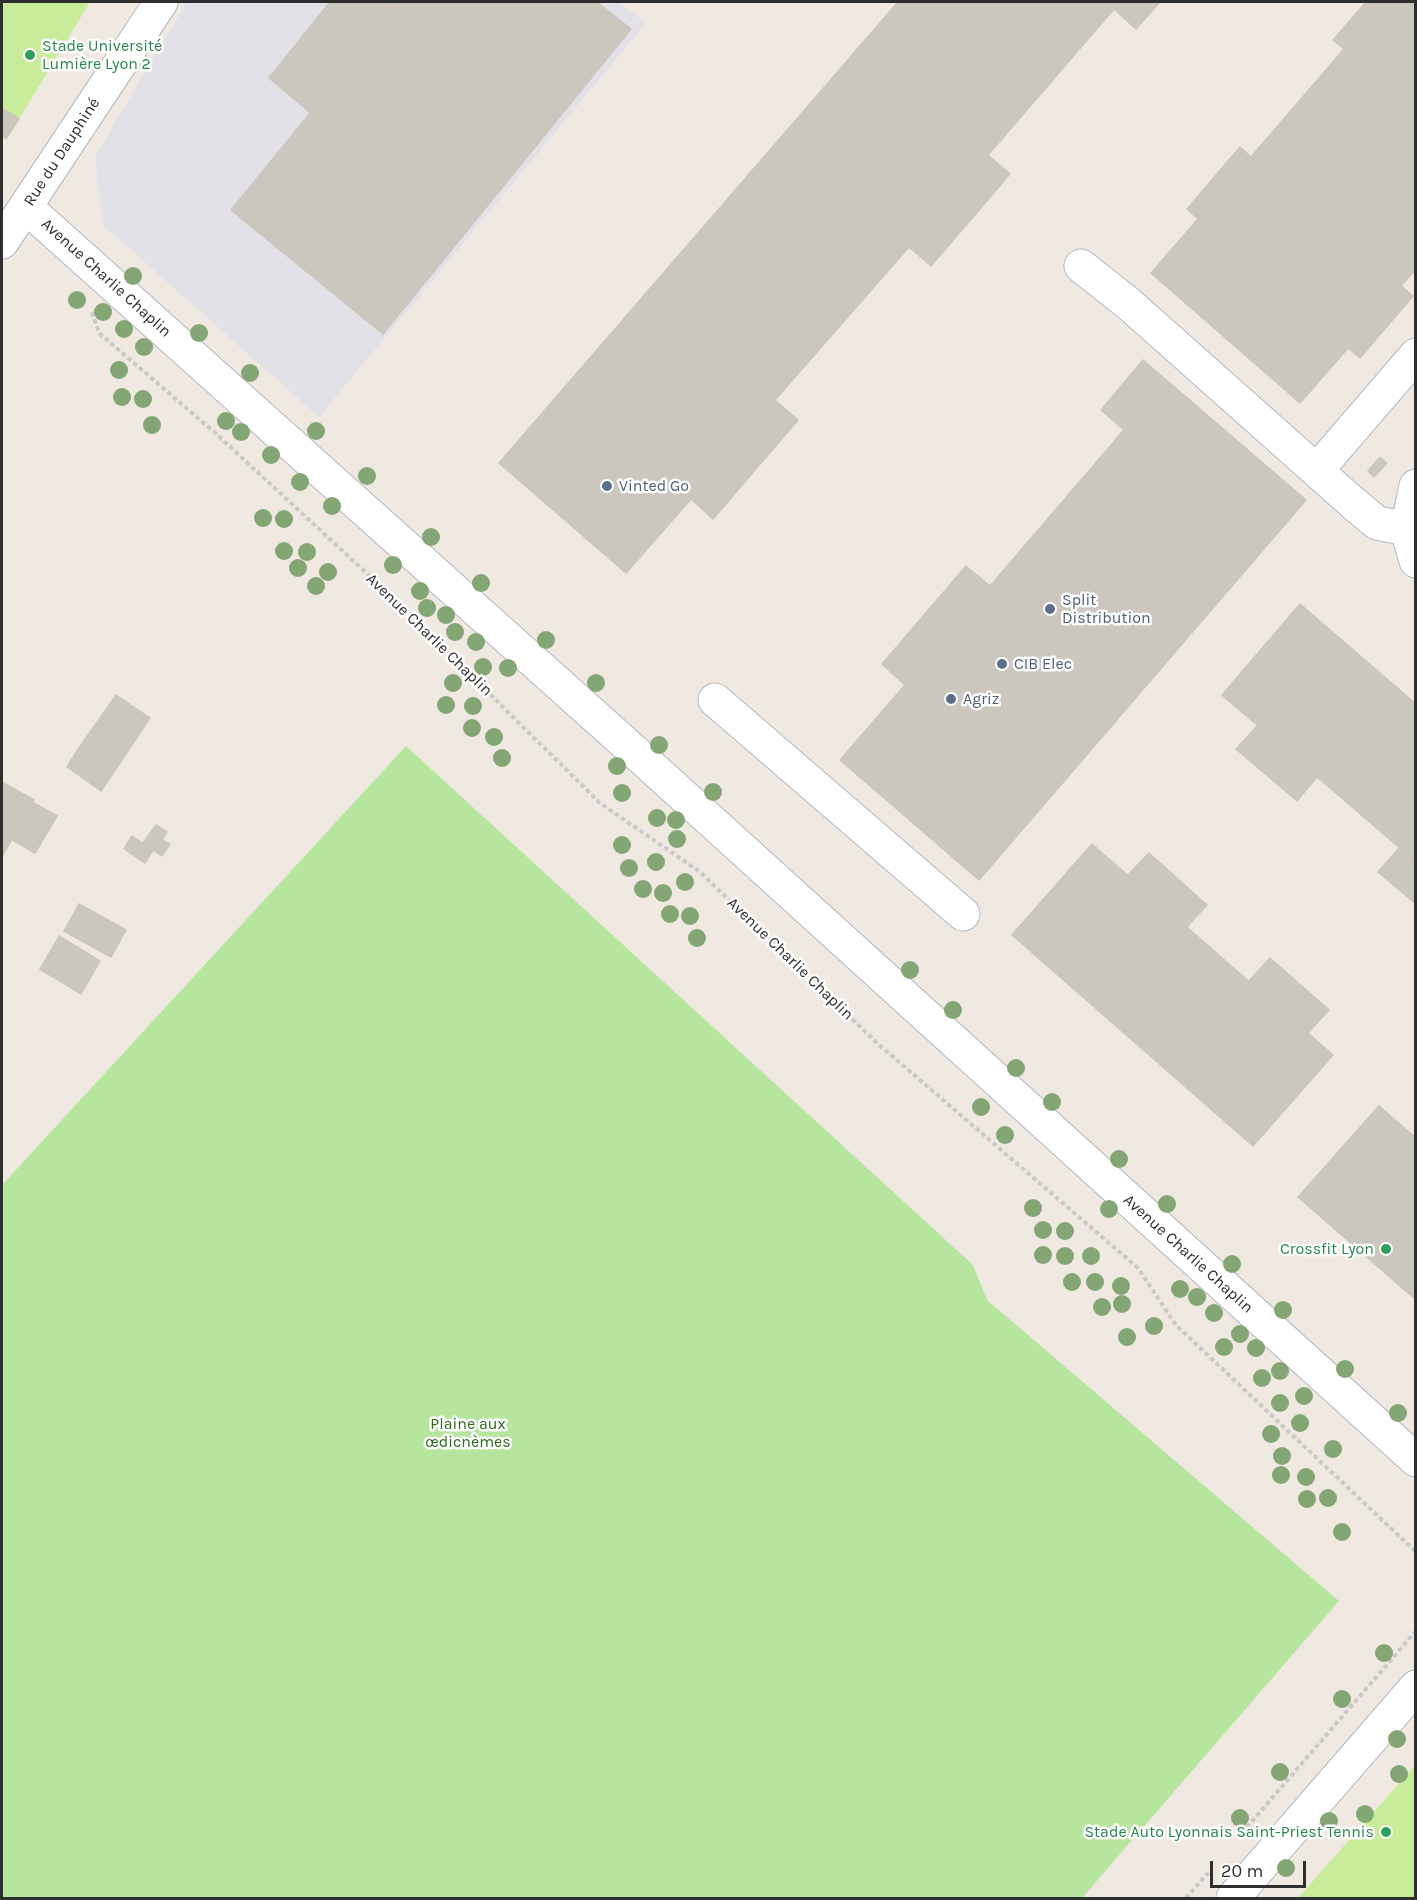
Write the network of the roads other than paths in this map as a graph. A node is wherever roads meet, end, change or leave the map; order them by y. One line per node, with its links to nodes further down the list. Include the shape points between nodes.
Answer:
1 (161, 2): 2 (street, Rue du Dauphiné)
2 (26, 207): 3 (street, Rue du Dauphiné); 12 (street, Avenue Charlie Chaplin)
3 (2, 242)
4 (1081, 266): 6 (street)
5 (1416, 355): 6 (street)
6 (1317, 470): 8 (street, via 1377,523)
7 (1416, 486): 8 (street)
8 (1407, 529): 9 (street)
9 (1416, 561)
10 (715, 700): 11 (street)
11 (963, 914)
12 (1416, 1460)
13 (1416, 1687): 14 (street)
14 (1233, 1899)

